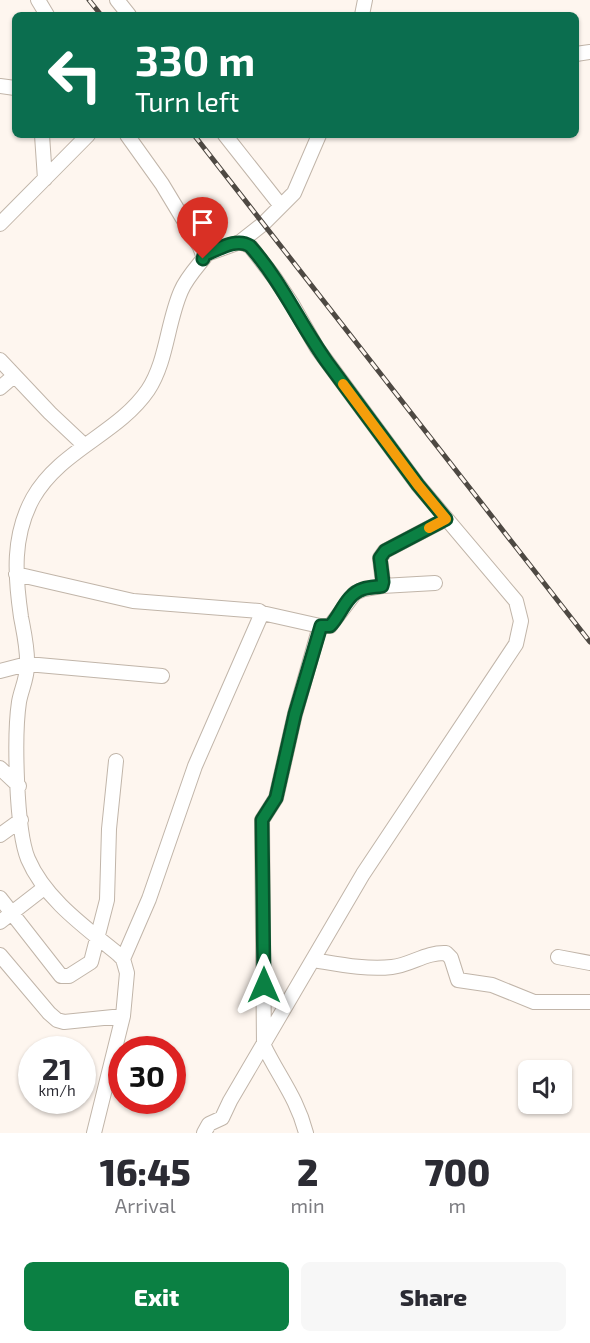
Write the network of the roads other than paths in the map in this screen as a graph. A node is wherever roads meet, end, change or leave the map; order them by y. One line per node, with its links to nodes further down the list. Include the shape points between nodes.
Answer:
1 (117, 0): 2 (street)
2 (127, 12)
3 (42, 138): 8 (street)
4 (85, 138): 8 (street)
5 (129, 138): 12 (street)
6 (227, 138): 9 (street)
7 (318, 138): 9 (street, via 299,184)
8 (45, 179): 10 (street)
9 (281, 206): 11 (street)
10 (0, 224)
11 (240, 242): 12 (street); 17 (street, via 257,254 322,355)
12 (204, 255): 16 (street, via 182,288 148,389 124,416)
13 (0, 360): 14 (street)
14 (14, 376): 15 (street); 16 (street)
15 (0, 388)
16 (84, 446): 18 (street, via 47,478 31,501 17,542)
17 (446, 519): 20 (street, via 383,553); 38 (street, via 516,601 521,621 518,639 363,874)
18 (16, 574): 21 (street, via 133,601); 23 (street)
19 (435, 583): 20 (street)
20 (382, 586): 22 (street, via 358,591 330,626)
21 (262, 613): 22 (street); 37 (street, via 195,766 149,899)
22 (321, 626): 42 (street, via 276,798 262,820)
23 (27, 664): 24 (street); 25 (street); 28 (street, via 18,708)
24 (0, 671)
25 (162, 676)
26 (116, 761): 34 (street, via 107,900)
27 (0, 768): 28 (street)
28 (19, 786): 29 (street)
29 (21, 820): 30 (street); 31 (street, via 24,849)
30 (0, 835)
31 (44, 888): 33 (street); 34 (street)
32 (0, 898): 33 (street)
33 (6, 918): 34 (street, via 63,977 91,962)
34 (97, 937): 37 (street)
35 (0, 955): 41 (street, via 57,1020)
36 (558, 957): 39 (street)
37 (123, 959): 41 (street, via 127,978)
38 (313, 960): 40 (street, via 384,968 446,953 458,980 492,985 534,1002); 42 (street)
39 (590, 963)
40 (590, 1002)
41 (123, 1016): 43 (street)
42 (264, 1046): 44 (street, via 222,1118 209,1124); 45 (street, via 295,1099)
43 (94, 1133)
44 (204, 1133)
45 (306, 1133)

